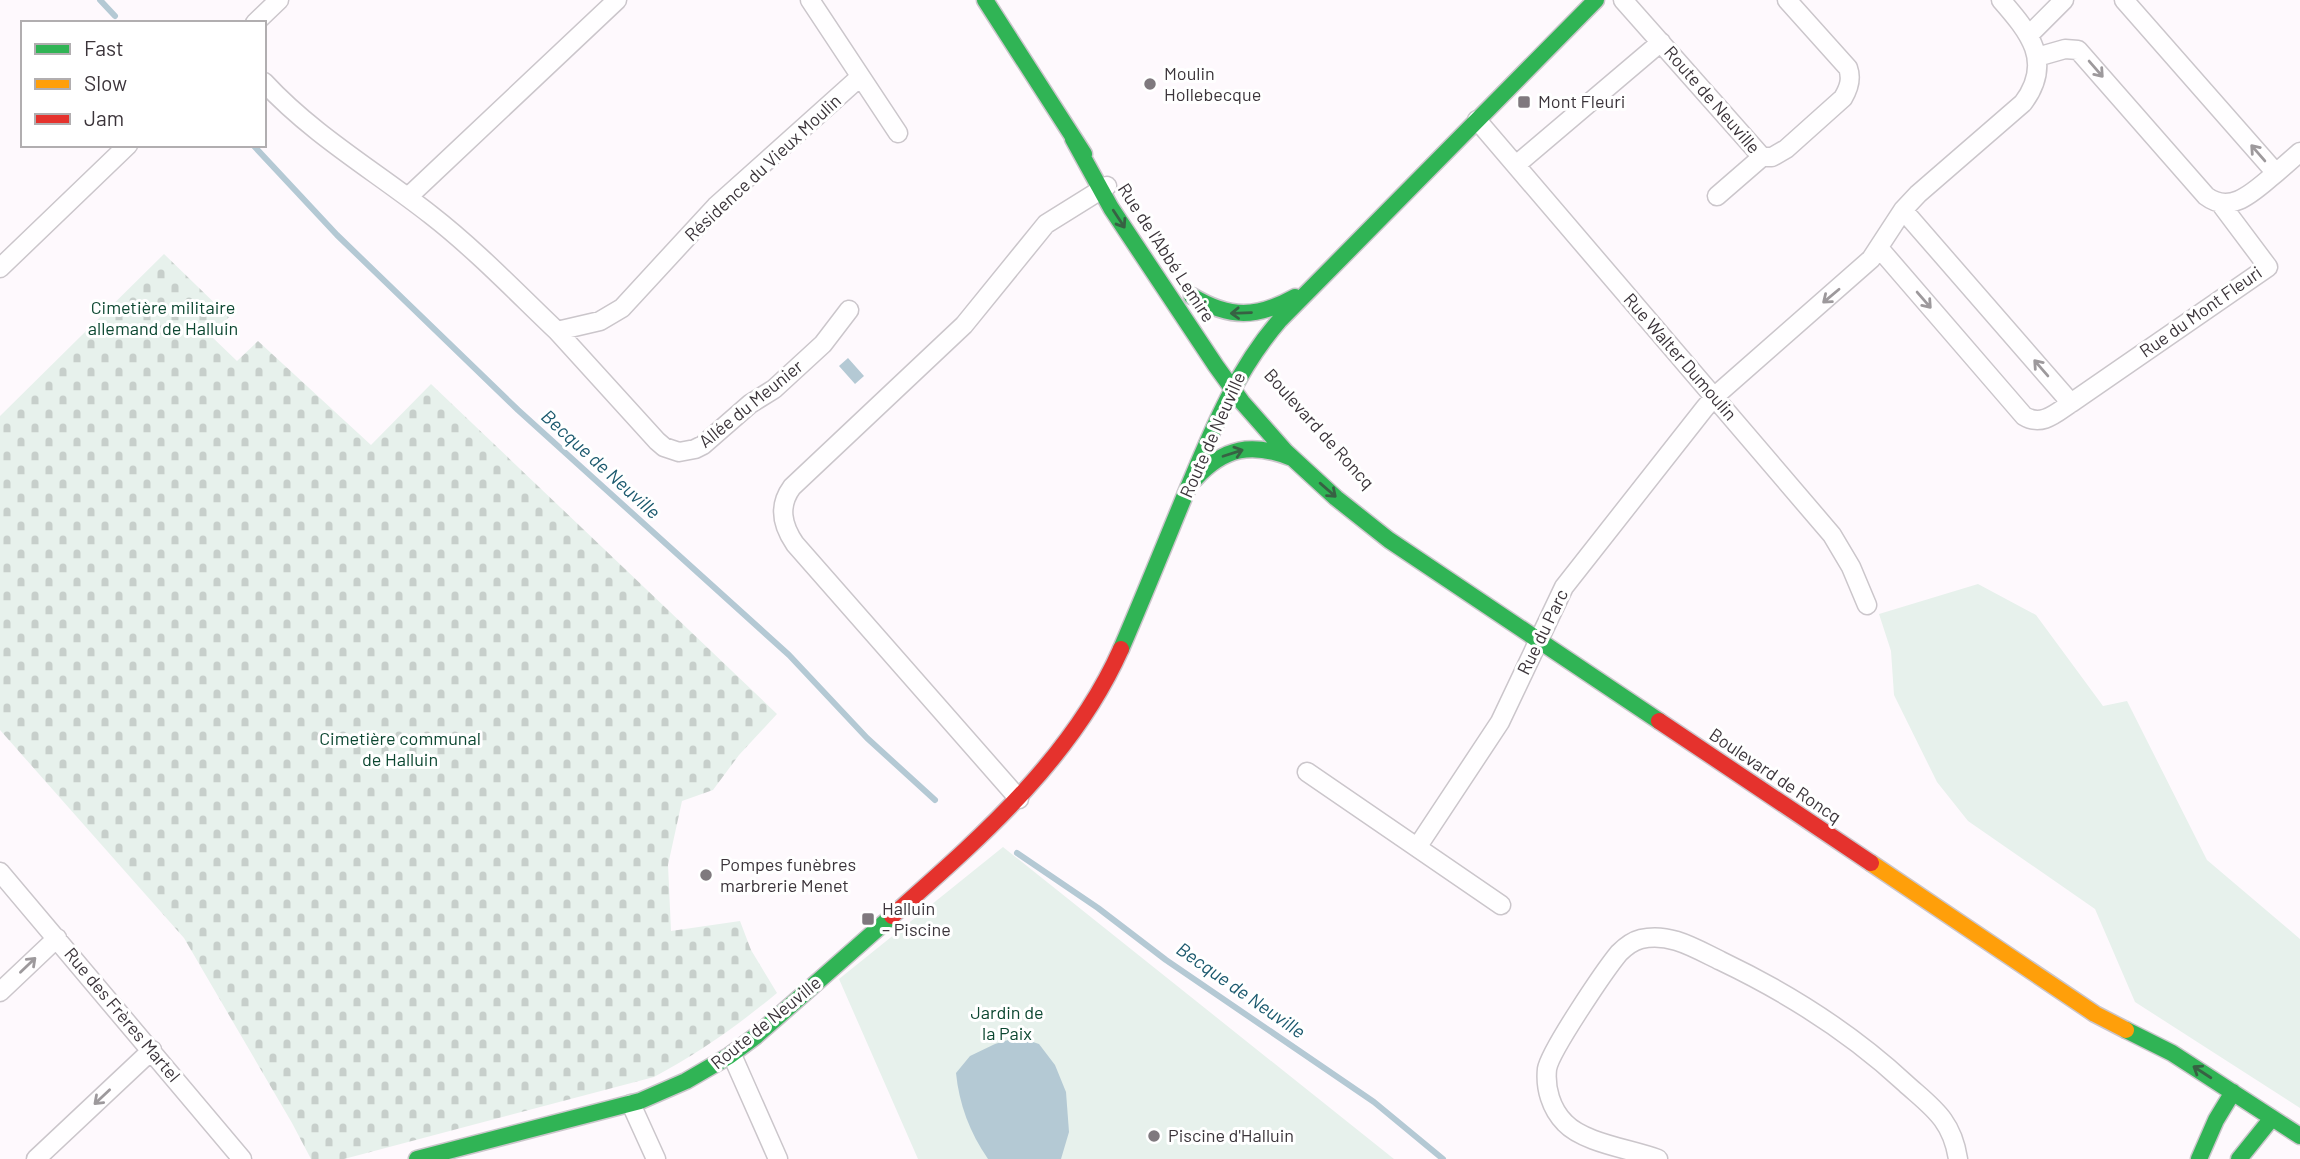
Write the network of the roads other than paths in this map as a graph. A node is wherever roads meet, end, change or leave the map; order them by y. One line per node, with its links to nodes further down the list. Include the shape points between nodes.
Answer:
1 (279, 0): 11 (street)
2 (617, 0): 26 (street)
3 (810, 0): 15 (street)
4 (985, 0): 24 (main road, Rue de l'Abbé Lemire, via 1073,139)
5 (1596, 0): 17 (main road, Route de Neuville)
6 (1623, 0): 13 (street, Route de Neuville)
7 (1787, 0): 21 (street, Route de Neuville, via 1842,59 1850,82 1843,98 1786,149)
8 (2001, 0): 12 (street)
9 (2064, 0): 12 (street)
10 (2124, 0): 23 (street, one-way to 10)
11 (257, 21)
12 (2029, 34): 14 (street)
13 (1661, 42): 21 (street, Route de Neuville); 22 (street, Route de Neuville)
14 (2037, 57): 27 (street, Rue du Mont Fleuri, one-way to 27, via 2078,50 2206,196); 28 (street, via 2035,82 2023,103)
15 (860, 77): 18 (street); 34 (street, Résidence du Vieux Moulin, via 716,206 622,308 600,321)
16 (266, 84): 26 (street, via 295,113)
17 (1477, 120): 22 (street, Rue Walter Dumoulin); 31 (main road, Route de Neuville)
18 (898, 133)
19 (126, 147): 30 (street)
20 (2300, 152): 23 (street)
21 (1762, 157): 25 (street, Route de Neuville)
22 (1516, 166): 38 (street, Rue Walter Dumoulin)
23 (2276, 173): 27 (street, via 2242,200)
24 (1111, 187): 37 (main road, Rue de l'Abbé Lemire, one-way to 37); 47 (street, via 1046,224 964,325 792,487 783,505 785,525 795,544)
25 (1717, 196)
26 (408, 197): 34 (street, via 466,244)
27 (2220, 204): 39 (street, Rue du Mont Fleuri, via 2267,267)
28 (1903, 211): 29 (street); 39 (street, one-way to 28)
29 (1879, 248): 38 (street, one-way to 38, via 1850,280); 39 (street, Rue du Mont Fleuri, one-way to 39, via 2024,416 2036,422 2045,420)
30 (0, 268)
31 (1324, 276): 33 (main road, Rue de l'Abbé Lemire, one-way to 33, via 1288,301 1244,314 1218,311 1189,290); 35 (main road, Route de Neuville)
32 (849, 310): 34 (street, Allée du Meunier, via 823,344 774,389 703,445 687,452 671,451 657,441)
33 (1213, 327)
34 (557, 331)
35 (1239, 365): 36 (main road, Boulevard de Roncq); 37 (main road, Route de Neuville)
36 (1253, 386)
37 (1232, 387): 40 (main road, Boulevard de Roncq); 42 (main road, Route de Neuville)
38 (1714, 397): 44 (street, Rue Walter Dumoulin, via 1832,536 1852,567); 45 (street, Rue du Parc, via 1564,587)
39 (2071, 402)
40 (1292, 458): 42 (main road, one-way to 40, via 1208,465 1230,452 1255,447); 43 (main road, Boulevard de Roncq, one-way to 43, via 1365,522)
41 (1324, 465): 43 (main road, Boulevard de Roncq)
42 (1187, 491): 47 (main road, Route de Neuville, via 1108,677 1073,733)
43 (1433, 569): 45 (main road, Boulevard de Roncq)
44 (1867, 605)
45 (1539, 640): 48 (street, Rue du Parc, via 1500,722); 53 (main road, Boulevard de Roncq)
46 (1307, 772): 48 (street)
47 (1019, 799): 55 (main road, Route de Neuville, via 953,864)
48 (1418, 846): 50 (street)
49 (0, 872): 51 (street, Rue des Frères Martel)
50 (1501, 905)
51 (57, 938): 52 (street, one-way to 51); 54 (street, Rue des Frères Martel)
52 (0, 992)
53 (2095, 1014): 56 (main road, Boulevard de Roncq); 57 (main road, Boulevard de Roncq, one-way to 53, via 2172,1053)
54 (152, 1050): 63 (street, one-way to 63); 64 (street, Rue des Frères Martel)
55 (732, 1055): 58 (main road, Route de Neuville, via 687,1082); 67 (street)
56 (2158, 1063)
57 (2233, 1092): 59 (main road); 60 (main road, Boulevard de Roncq)
58 (631, 1104): 65 (main road, Route de Neuville); 66 (street)
59 (2228, 1111): 61 (main road); 70 (main road)
60 (2272, 1118): 61 (main road); 62 (main road, Boulevard de Roncq)
61 (2266, 1136): 71 (main road)
62 (2300, 1136)
63 (36, 1159)
64 (242, 1159)
65 (417, 1159)
66 (656, 1159)
67 (778, 1159)
68 (1658, 1159): 69 (street, via 1578,1132 1565,1123 1555,1110 1546,1080 1550,1057 1620,952 1638,939 1651,937 1678,941 1738,969 1848,1035 1943,1120)
69 (1958, 1159)
70 (2199, 1159)
71 (2239, 1159)

